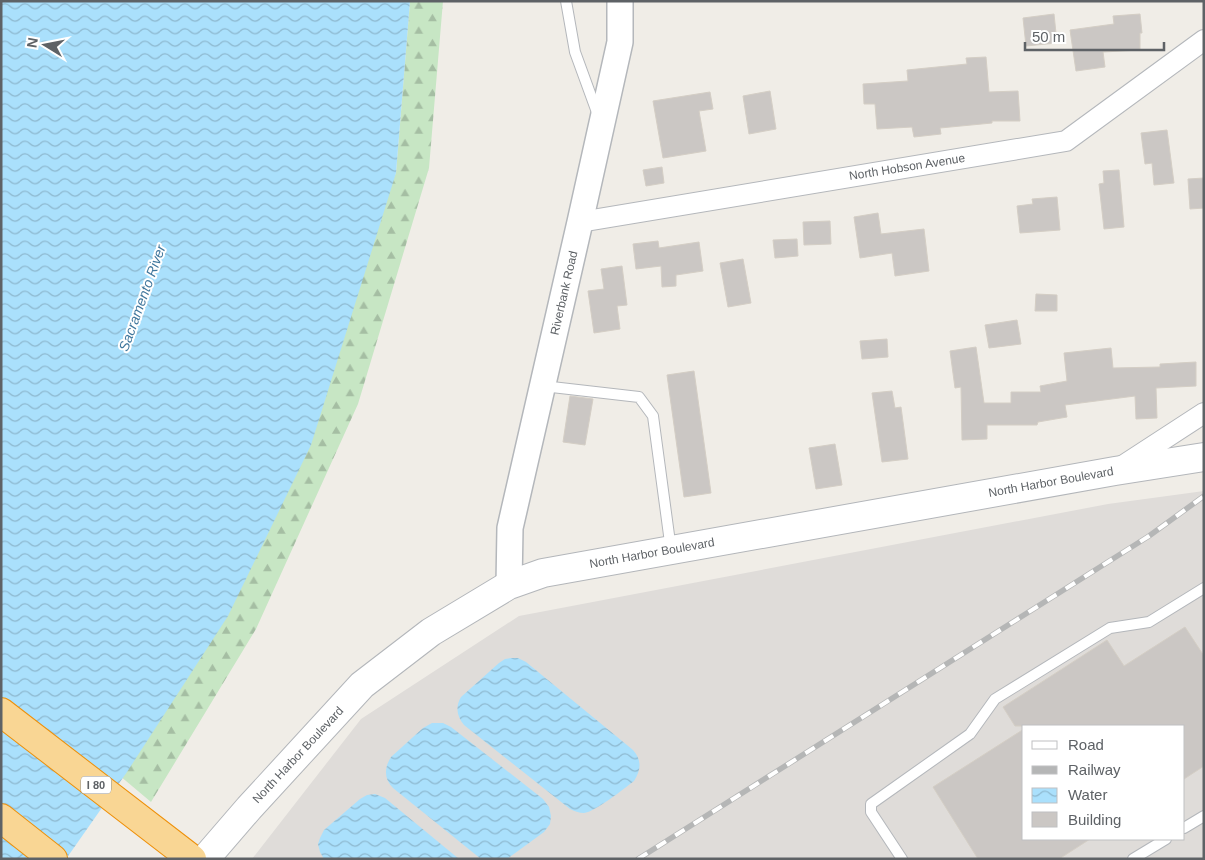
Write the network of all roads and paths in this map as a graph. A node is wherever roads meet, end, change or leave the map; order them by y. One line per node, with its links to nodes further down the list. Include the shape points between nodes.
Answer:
1 (566, 1): 4 (lane, via 575,52)
2 (620, 1): 4 (street, Riverbank Road, via 620,42)
3 (1204, 40): 5 (street, North Hobson Avenue, via 1066,141)
4 (602, 125): 5 (street, Riverbank Road)
5 (580, 222): 6 (street, Riverbank Road)
6 (542, 386): 10 (lane, via 639,397 643,402 653,416); 11 (street, Riverbank Road, via 510,528)
7 (1204, 413): 9 (street)
8 (1204, 457): 9 (main road, North Harbor Boulevard)
9 (1115, 471): 10 (main road, North Harbor Boulevard)
10 (671, 550): 11 (main road, North Harbor Boulevard, via 543,573)
11 (509, 585): 21 (main road, North Harbor Boulevard, via 431,632 362,686)
12 (1204, 588): 22 (lane, via 1149,622 1110,628 995,699 970,734 871,804 871,812)
13 (1, 712): 20 (highway, I 80)
14 (1204, 816): 16 (lane)
15 (1, 818): 19 (highway)
16 (1185, 827)
17 (1164, 840): 18 (lane)
18 (1138, 857)
19 (53, 859)
20 (192, 859)
21 (205, 859)
22 (902, 859)

